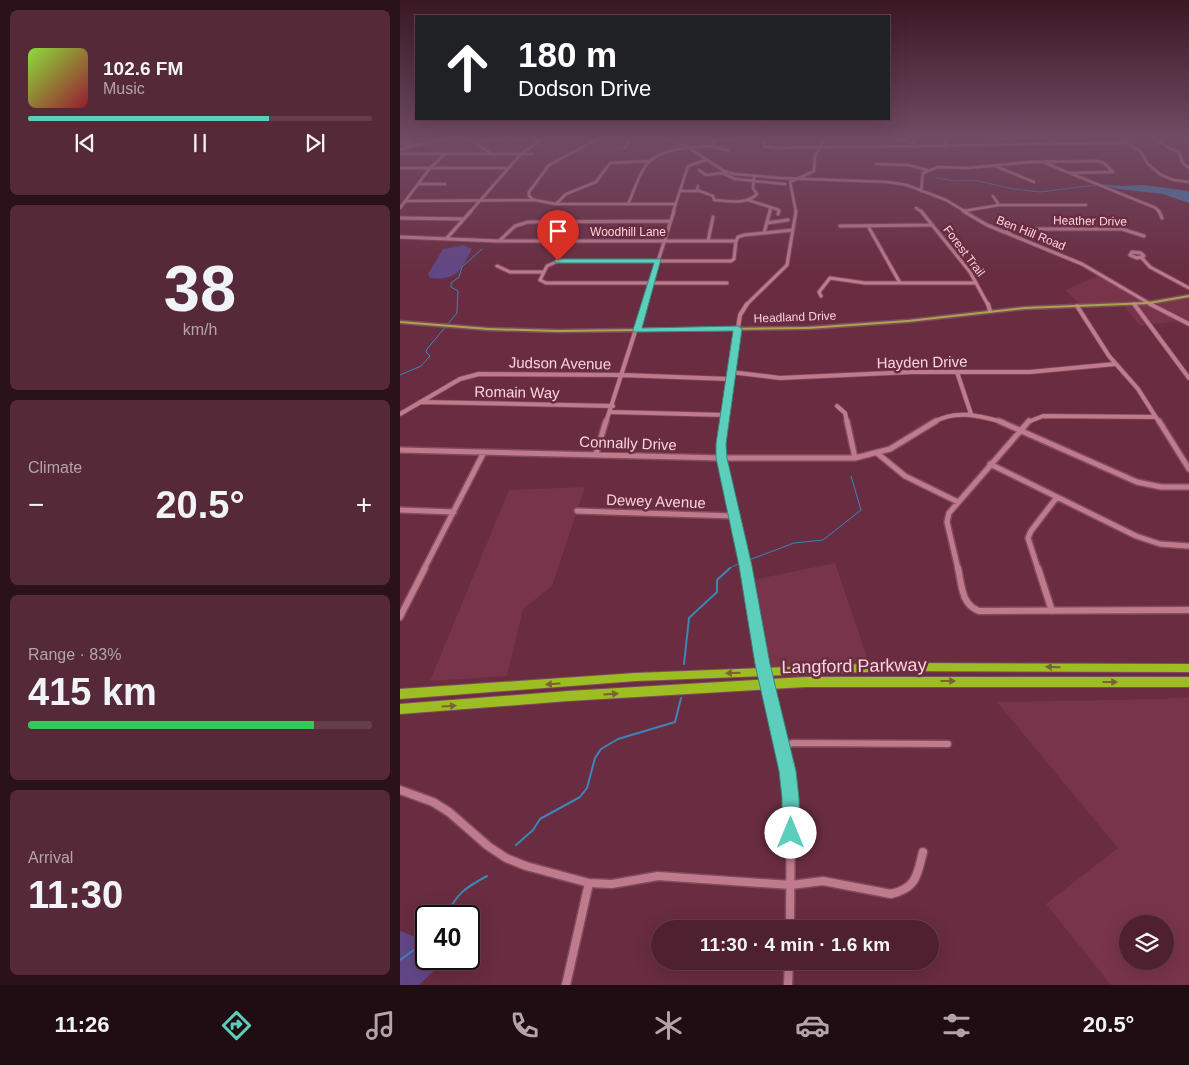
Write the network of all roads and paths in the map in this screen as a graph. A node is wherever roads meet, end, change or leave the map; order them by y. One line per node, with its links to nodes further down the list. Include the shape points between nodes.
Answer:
1 (790, 182): 42 (street, via 796,209)
2 (496, 183): 21 (street)
3 (536, 183): 18 (street, via 529,192)
4 (594, 183): 22 (street, via 566,194)
5 (638, 183): 23 (street)
6 (683, 183): 14 (street)
7 (754, 183): 19 (street, via 757,194)
8 (896, 183): 16 (street, Ben Hill Road)
9 (922, 183): 16 (street)
10 (1095, 183): 34 (street, via 1156,208)
11 (418, 184): 12 (street); 20 (street)
12 (444, 184)
13 (698, 186): 15 (street)
14 (680, 191): 15 (street); 24 (street)
15 (699, 191): 19 (street, via 714,196 718,201)
16 (921, 191): 30 (street, Ben Hill Road, via 946,200)
17 (993, 196): 25 (street)
18 (534, 200): 21 (street); 22 (street)
19 (748, 200): 27 (street)
20 (406, 201): 21 (street); 28 (street)
21 (480, 201): 35 (street)
22 (556, 204): 23 (street)
23 (628, 204): 24 (street)
24 (676, 204): 37 (street)
25 (999, 205): 26 (street); 30 (street)
26 (1086, 205)
27 (770, 207): 31 (street, via 779,210); 38 (street)
28 (400, 208)
29 (916, 208): 39 (street, Forest Trail)
30 (963, 211): 43 (street, Ben Hill Road)
31 (778, 214)
32 (400, 218): 35 (street)
33 (713, 218): 51 (street)
34 (1162, 218)
35 (464, 220): 47 (street)
36 (788, 220): 38 (street)
37 (670, 221): 49 (street, via 528,222 515,226); 50 (street)
38 (767, 223): 44 (street)
39 (931, 225): 41 (street); 57 (street, Forest Trail)
40 (840, 226): 41 (street)
41 (868, 226): 56 (street)
42 (793, 230): 44 (street, Woodhill Lane); 69 (street, via 787,265 744,307)
43 (1005, 232): 45 (street, Heather Drive, via 1022,229 1122,229); 63 (street, Ben Hill Road, via 1082,264)
44 (764, 233): 48 (street, Woodhill Lane, via 740,236)
45 (1144, 236)
46 (400, 237): 47 (street, Woodhill Lane)
47 (447, 238): 49 (street, Woodhill Lane)
48 (736, 240): 51 (street, Woodhill Lane); 53 (street, via 734,259 731,260)
49 (499, 241): 50 (street, Woodhill Lane)
50 (664, 241): 51 (street, Woodhill Lane); 53 (street)
51 (708, 241)
52 (1142, 258): 60 (street, via 1150,267)
53 (658, 261): 55 (street, via 558,261 549,264); 58 (street)
54 (497, 266): 55 (street, via 510,272)
55 (544, 272): 58 (street, via 540,280 546,284)
56 (900, 283): 57 (street); 61 (street, via 830,278 819,292)
57 (976, 283): 66 (street, Forest Trail, via 987,298)
58 (651, 284): 59 (street); 70 (street)
59 (727, 284)
60 (1189, 288)
61 (821, 296)
62 (1189, 296): 63 (main road, Headland Drive)
63 (1149, 303): 64 (main road, Headland Drive); 68 (street, Ben Hill Road)
64 (1134, 304): 65 (main road, Headland Drive); 75 (street)
65 (1077, 306): 66 (main road, Headland Drive); 71 (street)
66 (990, 311): 69 (main road, Headland Drive, via 868,324)
67 (400, 322): 70 (main road, Headland Drive, via 518,330)
68 (1189, 324)
69 (738, 329): 70 (main road, Headland Drive); 72 (street)
70 (637, 330): 74 (street)
71 (1115, 364): 73 (street, Hayden Drive, via 1030,372); 83 (street, via 1138,389)
72 (730, 372): 73 (street, Hayden Drive, via 780,378); 76 (street)
73 (958, 372): 81 (street)
74 (622, 375): 76 (street, Judson Avenue); 77 (street, Judson Avenue, via 479,374 460,379); 79 (street)
75 (1189, 378)
76 (730, 379): 82 (street)
77 (420, 402): 79 (street, Romain Way); 80 (street, Judson Avenue)
78 (837, 406): 90 (street, via 845,412)
79 (612, 409): 82 (street, Romain Way); 88 (street)
80 (400, 414)
81 (971, 414): 84 (street, Connally Drive, via 994,418); 87 (street, Connally Drive, via 940,419 902,443)
82 (725, 415): 89 (street)
83 (1156, 417): 84 (street, via 1043,416 1030,420); 92 (street)
84 (1021, 430): 91 (street); 93 (street, Connally Drive, via 1137,482 1161,487)
85 (400, 450): 86 (street, Connally Drive)
86 (484, 452): 88 (street, Connally Drive); 98 (street)
87 (878, 453): 90 (street, Connally Drive); 95 (street, via 905,476)
88 (596, 454): 89 (street, Connally Drive)
89 (722, 458): 90 (street, Connally Drive); 99 (street)
90 (854, 458)
91 (990, 464): 94 (street); 95 (street)
92 (1189, 469)
93 (1189, 487)
94 (1057, 497): 100 (street, via 1149,541); 101 (street, via 1028,538)
95 (958, 502): 101 (street, via 949,513 947,522 969,607 979,611)
96 (400, 510): 98 (street)
97 (577, 511): 99 (street, Dewey Avenue)
98 (454, 512): 103 (street)
99 (735, 516): 109 (street, bridge, via 762,664)
100 (1189, 546)
101 (1052, 610): 102 (street)
102 (1189, 610)
103 (400, 617)
104 (1189, 668): 106 (highway, Langford Parkway, one-way to 106, via 891,667 636,677)
105 (1189, 682): 107 (highway, Langford Parkway, one-way to 105, via 806,682)
106 (400, 694)
107 (400, 710)
108 (948, 744): 109 (street, via 794,743)
109 (783, 746): 113 (street, via 791,798)
110 (400, 790): 112 (street, via 433,802 449,812 506,858)
111 (923, 852): 113 (street, via 917,877 902,892 891,894 823,881)
112 (589, 884): 113 (street, via 612,884 658,876); 116 (street)
113 (792, 884): 114 (street)
114 (790, 920)
115 (789, 970): 117 (street)
116 (566, 985)
117 (788, 985)

